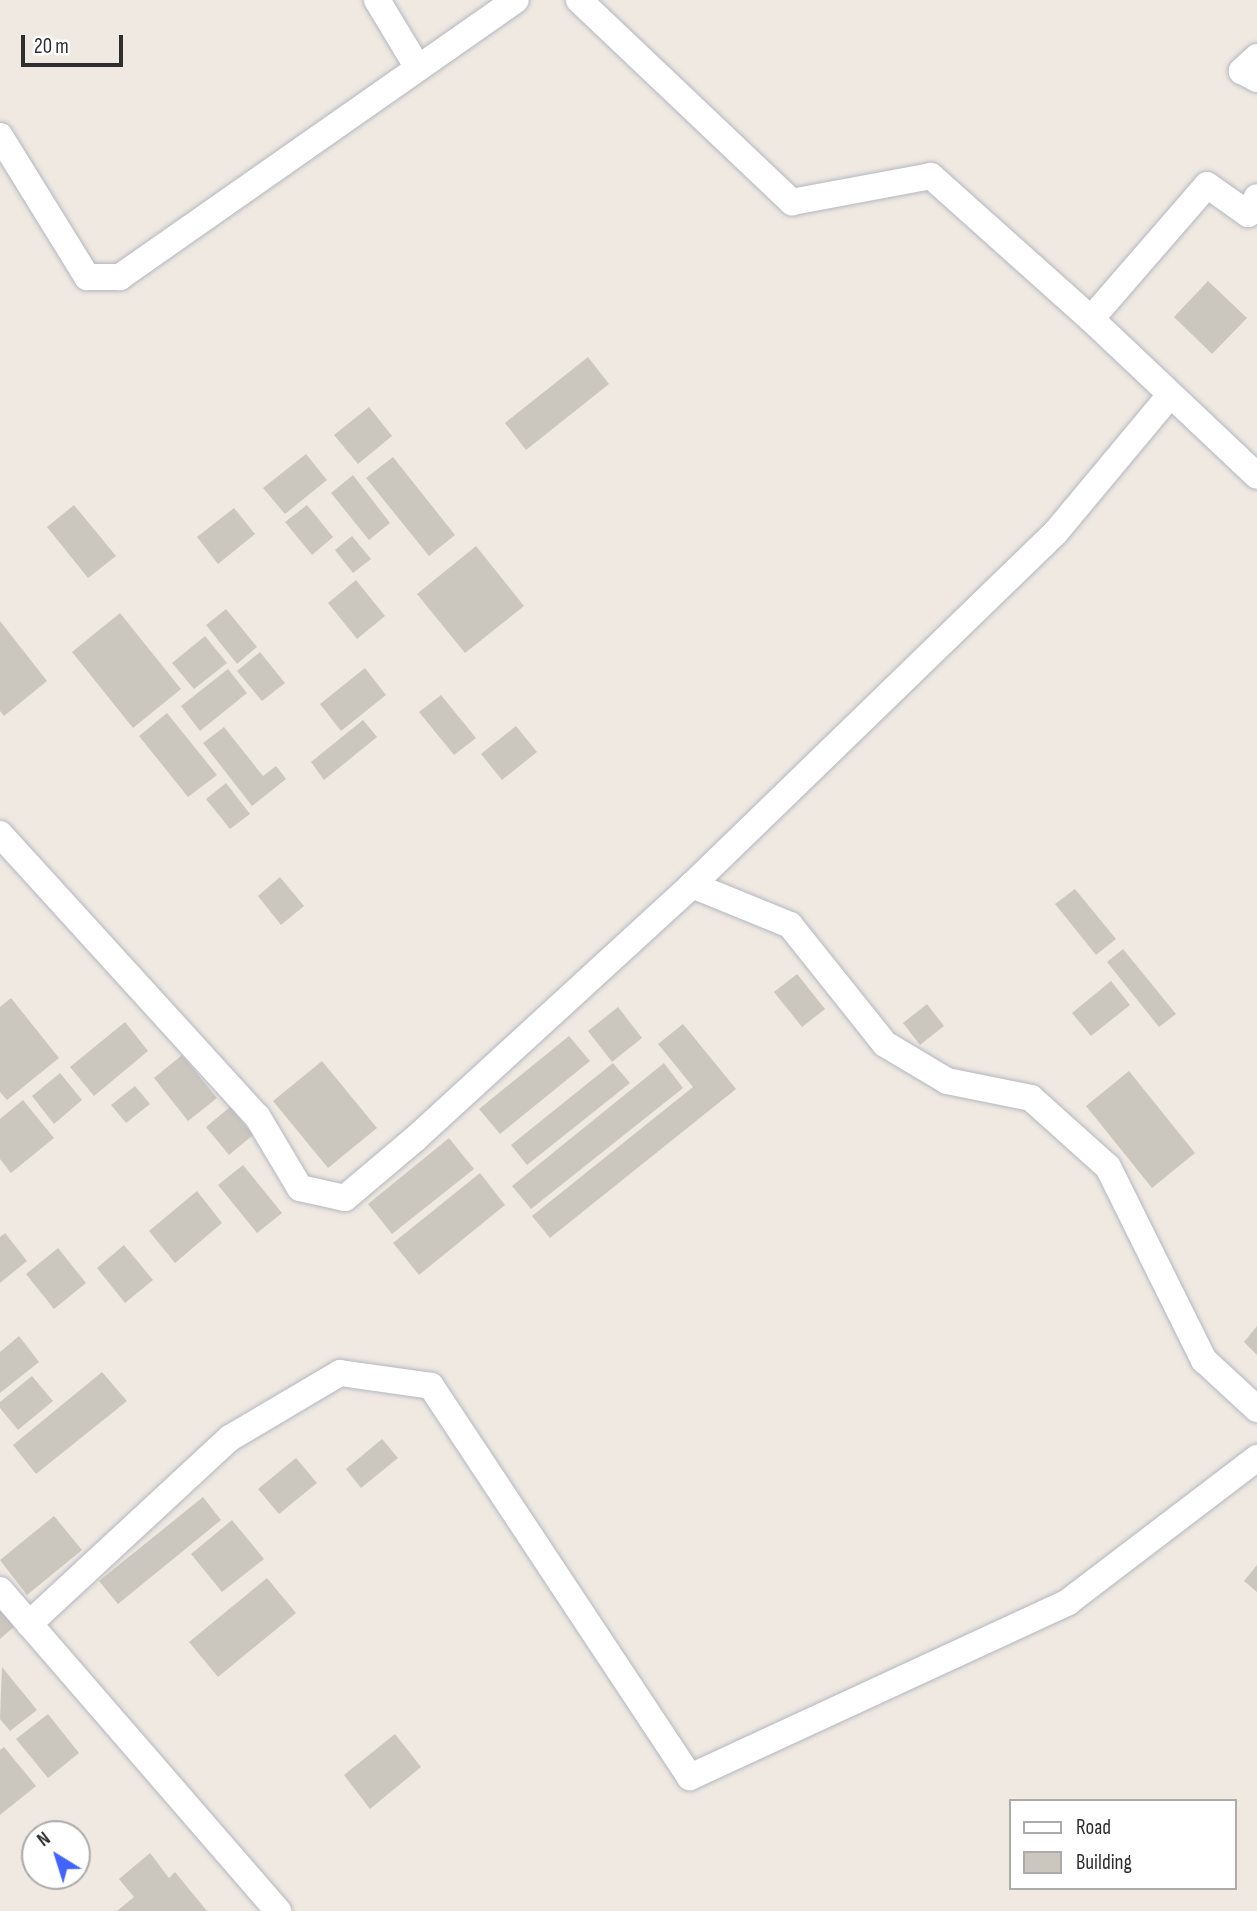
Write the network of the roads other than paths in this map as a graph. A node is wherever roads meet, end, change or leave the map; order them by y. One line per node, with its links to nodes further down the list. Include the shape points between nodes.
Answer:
1 (377, 0): 5 (street)
2 (516, 0): 5 (street)
3 (579, 0): 9 (street, via 792,202 931,176)
4 (1257, 57): 6 (street, via 1242,71)
5 (418, 68): 7 (street, via 120,277 87,276)
6 (1257, 79)
7 (0, 136)
8 (1257, 197): 9 (street, via 1248,214 1206,185)
9 (1091, 319): 10 (street)
10 (1170, 395): 11 (street); 13 (street, via 1056,532)
11 (1257, 477)
12 (0, 834): 13 (street, via 257,1116 300,1188 345,1198)
13 (692, 886): 14 (street, via 790,925 885,1044 947,1081 1031,1098 1108,1167 1203,1360)
14 (1257, 1409)
15 (1257, 1458): 17 (street, via 1068,1602 690,1777 431,1386 340,1373 241,1431)
16 (0, 1590): 17 (street)
17 (29, 1624): 18 (street)
18 (278, 1911)

